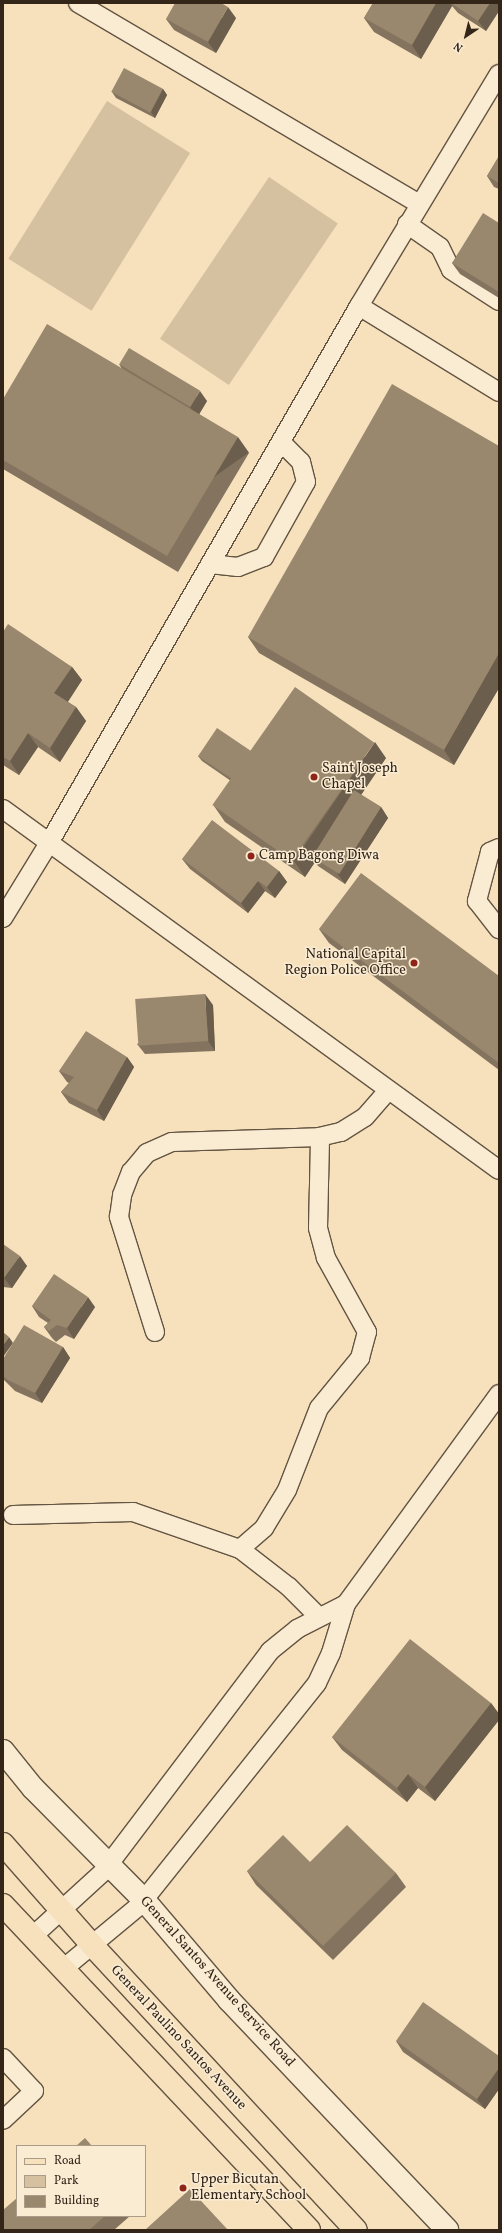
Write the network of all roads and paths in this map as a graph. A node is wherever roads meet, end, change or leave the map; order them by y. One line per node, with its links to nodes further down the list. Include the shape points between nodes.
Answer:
1 (78, 3): 3 (lane)
2 (499, 74): 3 (lane)
3 (419, 204): 4 (lane)
4 (408, 224): 5 (lane, via 440,247 451,270); 6 (lane)
5 (499, 301)
6 (359, 306): 7 (lane); 8 (lane)
7 (499, 392)
8 (281, 442): 9 (lane); 9 (lane, via 301,462 306,482 264,557 238,567)
9 (210, 564): 11 (lane)
10 (3, 809): 11 (lane)
11 (49, 843): 13 (lane); 15 (lane)
12 (499, 848): 14 (lane, via 490,852 477,901)
13 (3, 918)
14 (499, 929)
15 (388, 1091): 16 (lane, via 365,1117 341,1132); 17 (lane)
16 (320, 1137): 18 (lane, via 172,1142 147,1153 129,1178 122,1195 119,1217); 21 (lane, via 318,1228 326,1258 368,1332 360,1358 319,1408 287,1490 264,1528)
17 (499, 1170)
18 (155, 1332)
19 (499, 1394): 22 (lane)
20 (13, 1515): 21 (lane, via 133,1512)
21 (240, 1548): 23 (lane, via 289,1587)
22 (346, 1604): 23 (lane); 27 (lane, via 331,1653 317,1683)
23 (319, 1616): 26 (lane, via 297,1629 270,1651)
24 (3, 1751): 26 (street, General Santos Avenue Service Road, via 33,1788)
25 (3, 1844): 29 (main road, General Paulino Santos Avenue)
26 (108, 1864): 27 (street, General Santos Avenue Service Road); 29 (lane)
27 (144, 1900): 31 (lane); 37 (street, General Santos Avenue Service Road, via 229,2000)
28 (3, 1904): 30 (main road)
29 (62, 1911): 30 (lane); 31 (main road, General Paulino Santos Avenue)
30 (33, 1936): 32 (main road)
31 (92, 1945): 32 (lane); 36 (main road, General Paulino Santos Avenue)
32 (64, 1969): 35 (main road)
33 (3, 2058): 34 (lane, via 34,2091)
34 (3, 2120)
35 (309, 2230)
36 (356, 2230)
37 (446, 2230)

